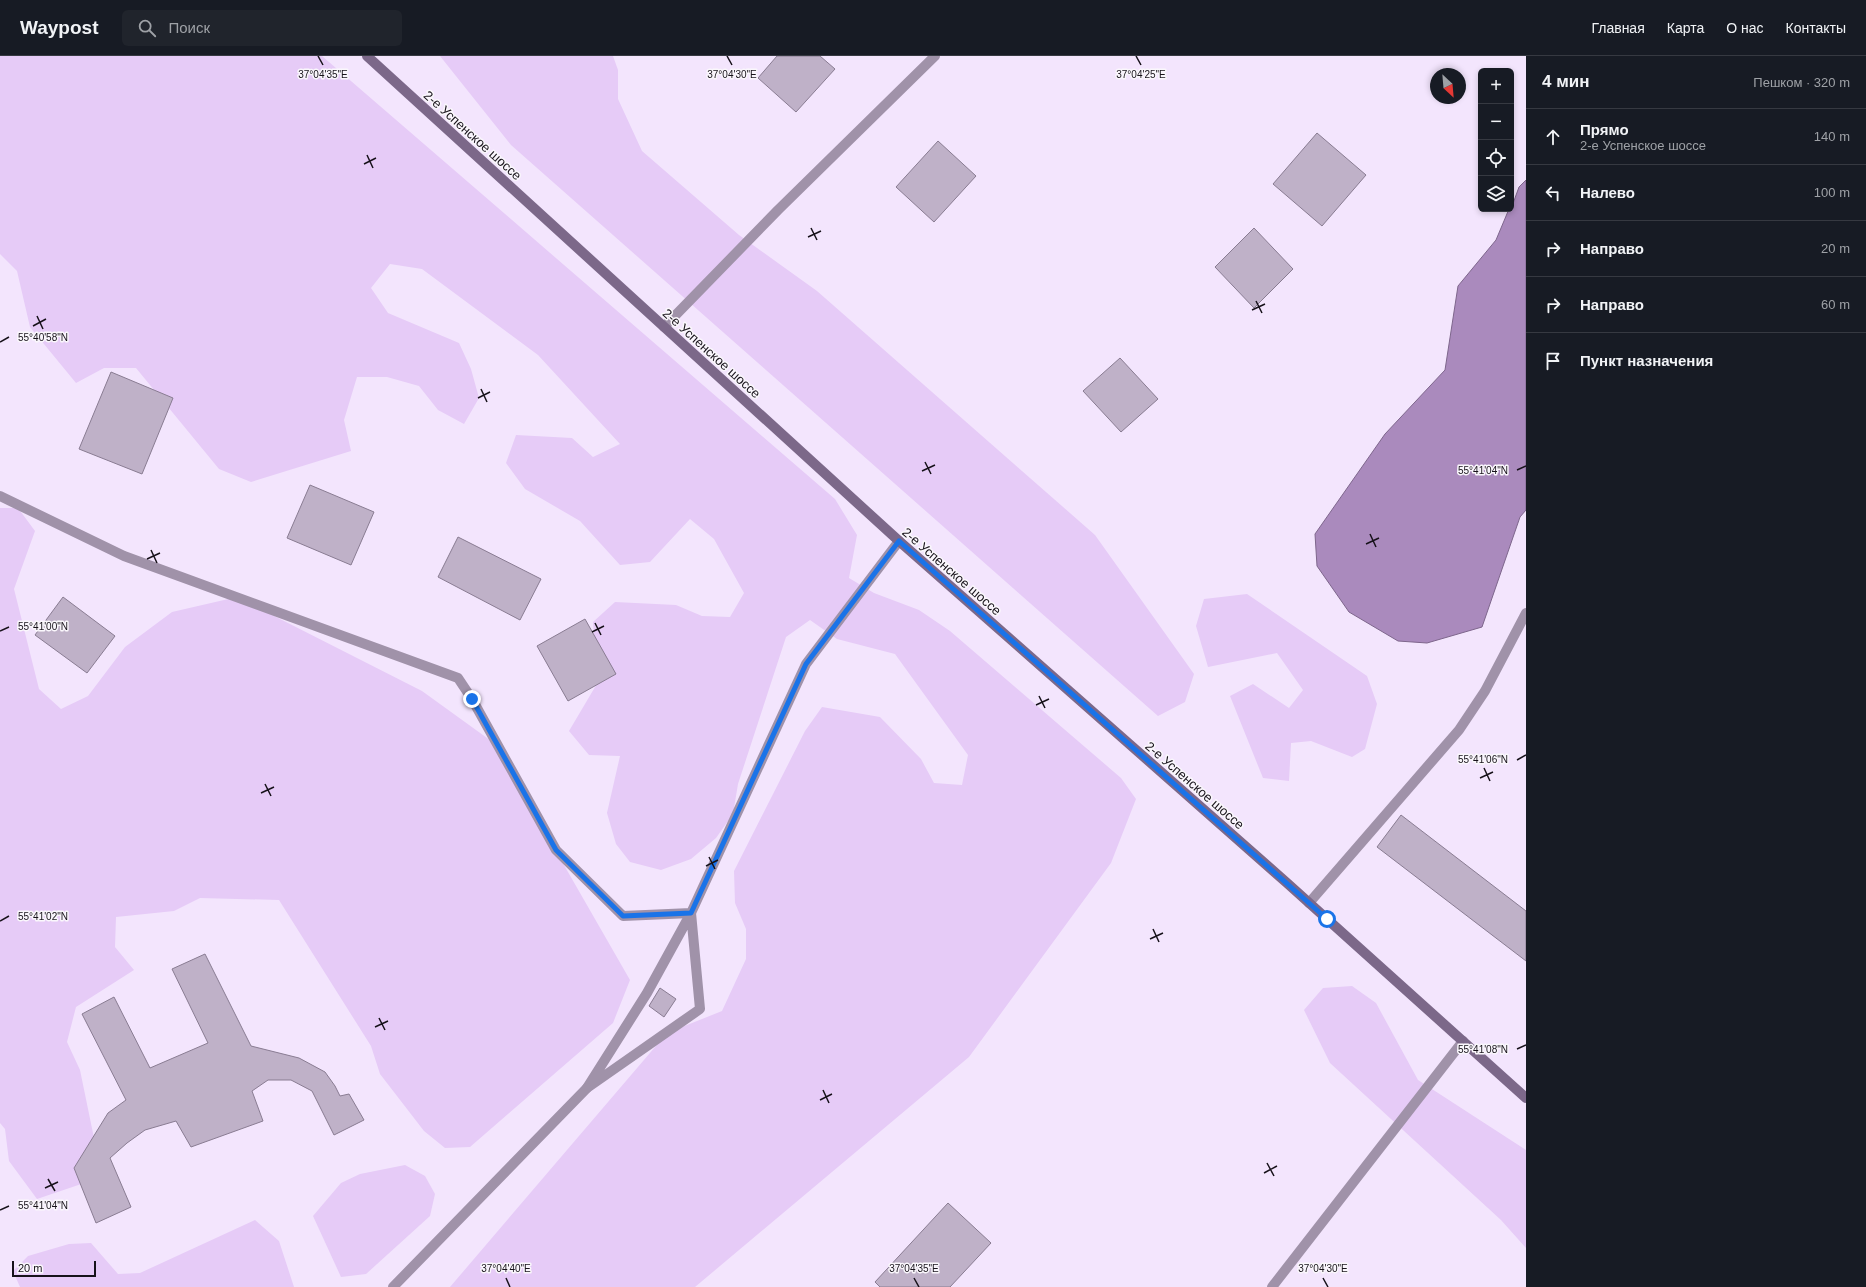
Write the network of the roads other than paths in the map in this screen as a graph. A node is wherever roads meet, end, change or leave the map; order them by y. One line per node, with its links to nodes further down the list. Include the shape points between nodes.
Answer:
1 (367, 56): 3 (main road, 2-е Успенское шоссе)
2 (935, 56): 3 (street, via 778,210)
3 (664, 327): 5 (main road, 2-е Успенское шоссе)
4 (0, 496): 8 (street, via 124,556 458,678 556,850 623,916)
5 (899, 541): 7 (main road, 2-е Успенское шоссе); 8 (street, via 806,664)
6 (1526, 613): 7 (street, via 1485,691 1459,730)
7 (1309, 903): 9 (main road, 2-е Успенское шоссе)
8 (691, 913): 10 (street, via 647,993); 10 (street, via 700,1010)
9 (1463, 1041): 11 (main road, 2-е Успенское шоссе); 13 (street)
10 (587, 1088): 12 (street)
11 (1526, 1098)
12 (393, 1287)
13 (1272, 1287)

